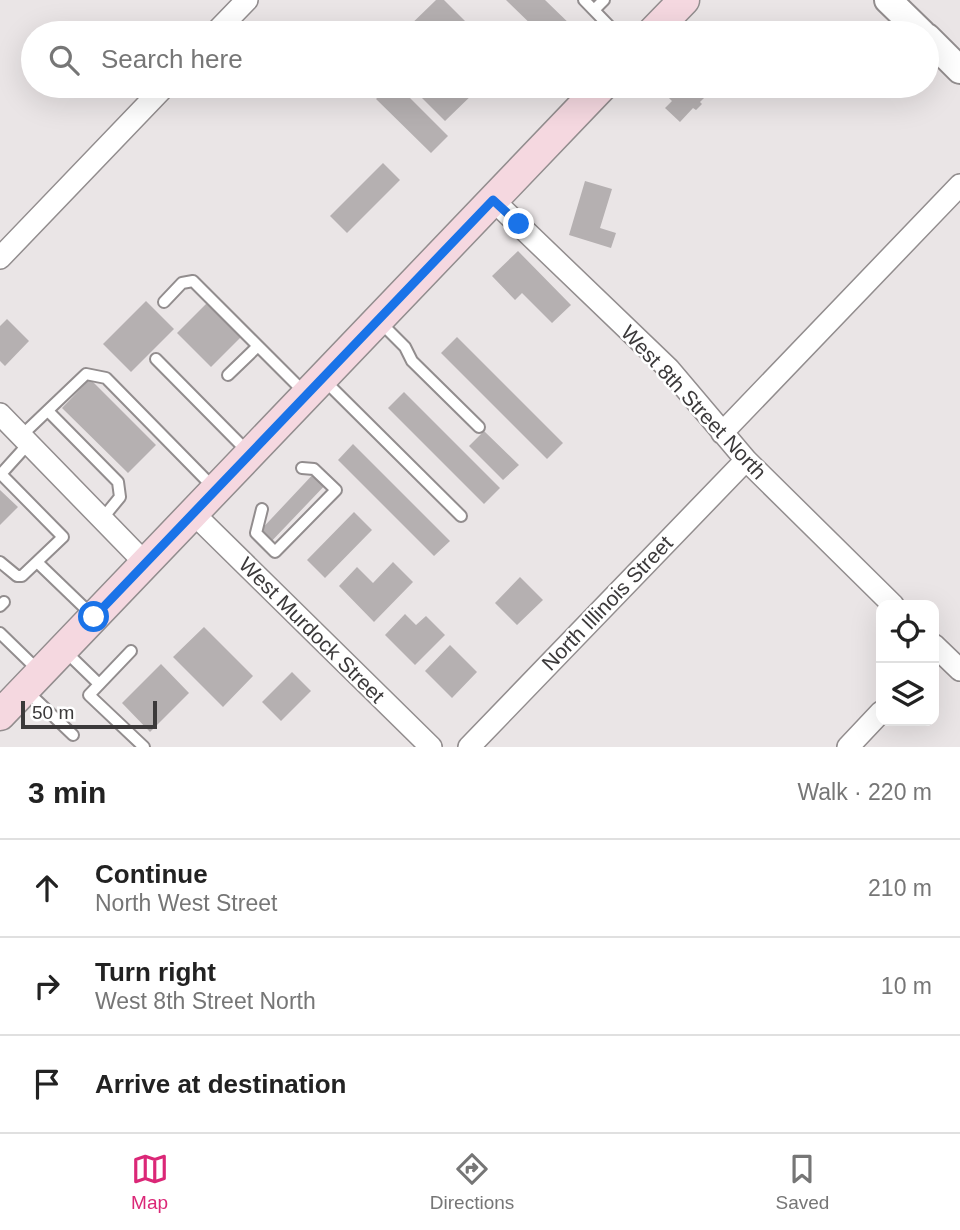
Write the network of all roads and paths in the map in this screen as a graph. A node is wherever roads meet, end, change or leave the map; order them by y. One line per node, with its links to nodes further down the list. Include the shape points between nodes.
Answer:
1 (247, 0): 7 (street)
2 (584, 0): 6 (lane)
3 (604, 0): 6 (lane)
4 (888, 0): 10 (street)
5 (678, 2): 9 (main road)
6 (594, 10): 8 (lane)
7 (227, 21)
8 (605, 21)
9 (662, 21)
10 (910, 21)
11 (939, 49): 12 (street)
12 (960, 70)
13 (153, 98): 17 (street)
14 (591, 98): 16 (main road)
15 (960, 185): 27 (street)
16 (493, 200): 19 (main road); 27 (street, West 8th Street North, via 669,369)
17 (0, 258)
18 (164, 302): 20 (lane, via 182,283 193,281)
19 (378, 320): 23 (main road); 26 (lane, via 405,347 412,361)
20 (258, 346): 22 (lane); 23 (lane)
21 (156, 359): 29 (lane)
22 (228, 375)
23 (314, 387): 29 (main road); 36 (lane)
24 (48, 411): 28 (lane); 33 (lane, via 86,374 106,378); 37 (lane, via 118,482 120,497)
25 (0, 414): 28 (street)
26 (480, 427)
27 (722, 433): 30 (street, West 8th Street North)
28 (25, 440): 32 (lane); 37 (street)
29 (250, 454): 33 (main road)
30 (746, 460): 41 (street, West 8th Street North); 55 (street, North Illinois Street)
31 (302, 468): 34 (lane, via 314,469 336,490 275,552 256,533)
32 (1, 473): 39 (lane, via 63,537)
33 (215, 490): 35 (main road)
34 (262, 509)
35 (193, 513): 40 (main road); 54 (street, West Murdock Street)
36 (461, 516)
37 (102, 519): 40 (street)
38 (0, 562): 39 (lane, via 17,576)
39 (38, 563): 42 (lane)
40 (145, 564): 42 (main road)
41 (888, 600)
42 (94, 617): 44 (main road)
43 (0, 633): 48 (lane)
44 (62, 649): 48 (main road); 49 (lane)
45 (131, 651): 49 (lane)
46 (939, 653): 47 (street)
47 (960, 670)
48 (33, 681): 50 (main road); 52 (lane)
49 (99, 684): 53 (lane, via 89,695)
50 (0, 715)
51 (876, 717): 56 (street)
52 (73, 736)
53 (144, 747)
54 (431, 747)
55 (470, 747)
56 (848, 747)

